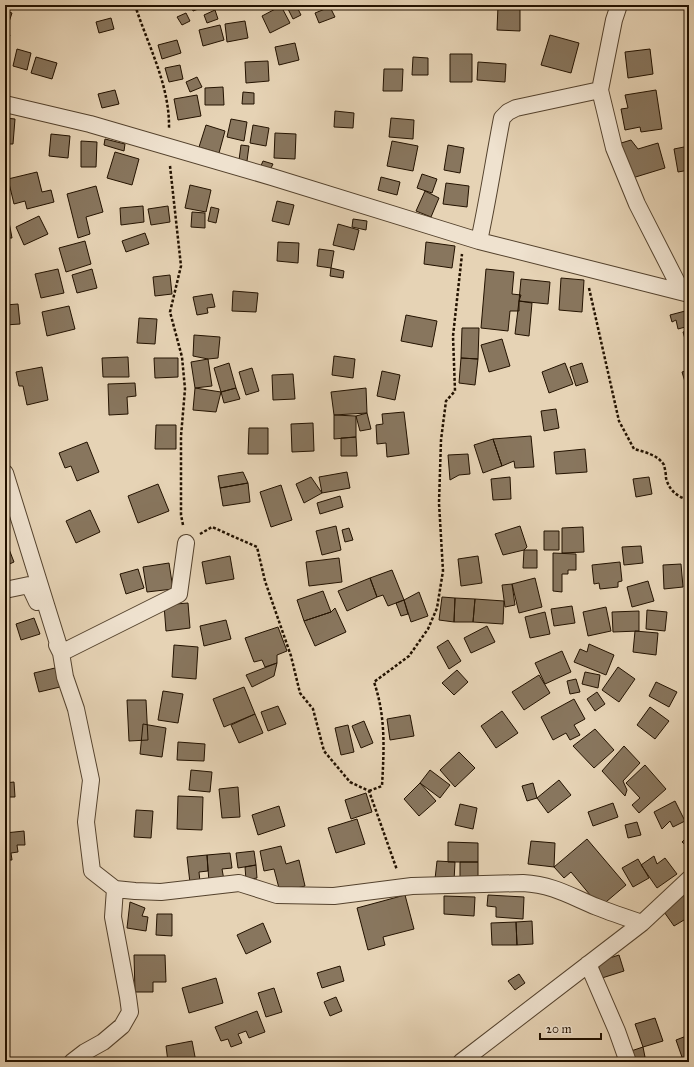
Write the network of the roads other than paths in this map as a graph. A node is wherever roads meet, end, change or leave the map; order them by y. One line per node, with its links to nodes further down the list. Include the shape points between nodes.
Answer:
1 (619, 5): 2 (street)
2 (600, 90): 4 (street, via 516,108 502,118); 5 (street, via 614,148 637,204)
3 (5, 104): 4 (street, via 90,124)
4 (479, 240): 5 (street)
5 (685, 293)
6 (5, 473): 9 (street)
7 (186, 543): 9 (street, via 179,594)
8 (5, 590): 9 (street, via 29,584)
9 (61, 653): 11 (street, via 65,677 76,709 90,780 86,822 92,871)
10 (689, 879): 12 (street)
11 (115, 889): 12 (street, via 161,892 239,883 277,895 334,896 402,887 523,883 554,888 598,908); 14 (street, via 113,917 130,1012 122,1026)
12 (642, 923): 13 (street)
13 (588, 964): 15 (street); 16 (street)
14 (72, 1062)
15 (461, 1062)
16 (628, 1062)

